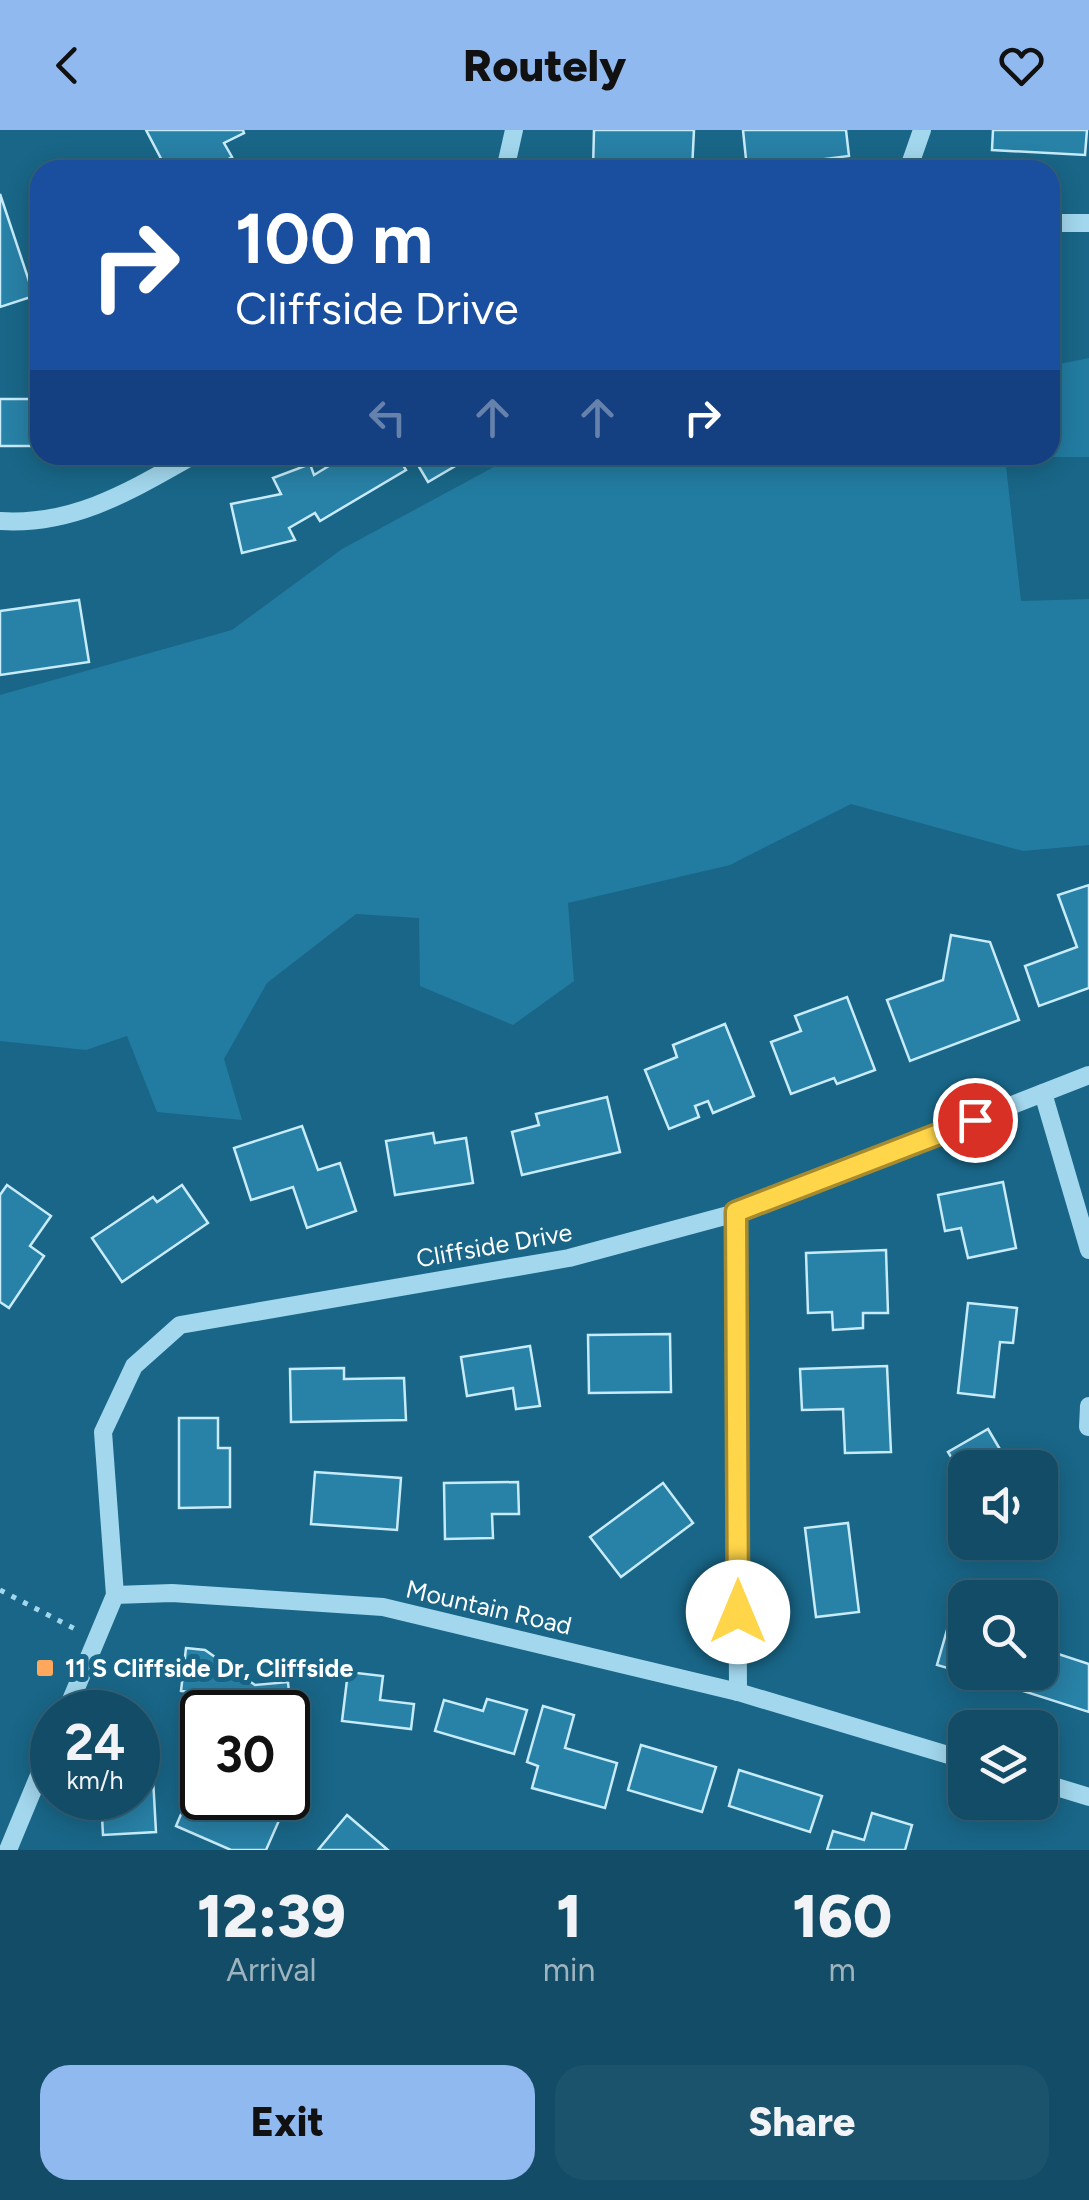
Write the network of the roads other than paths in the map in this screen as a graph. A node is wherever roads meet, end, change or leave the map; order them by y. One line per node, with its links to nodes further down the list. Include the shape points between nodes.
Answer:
1 (514, 130): 3 (street)
2 (922, 130): 4 (street)
3 (507, 160)
4 (912, 160)
5 (1060, 223): 6 (street)
6 (1089, 223)
7 (176, 465): 8 (street, via 106,505 29,523)
8 (0, 521)
9 (1089, 1075): 10 (street, Cliffside Drive)
10 (1043, 1093): 11 (street, Cliffside Drive); 12 (street)
11 (736, 1212): 15 (street, Cliffside Drive, via 569,1258 180,1324 134,1366 103,1432); 17 (street)
12 (1089, 1250)
13 (1089, 1406): 14 (street)
14 (1088, 1427)
15 (116, 1596): 16 (street); 17 (street, Mountain Road, via 172,1593 382,1607)
16 (75, 1690)
17 (738, 1692): 18 (street, Mountain Road)
18 (948, 1755)
19 (1058, 1788): 21 (street)
20 (30, 1797): 22 (street)
21 (1089, 1797)
22 (8, 1850)

